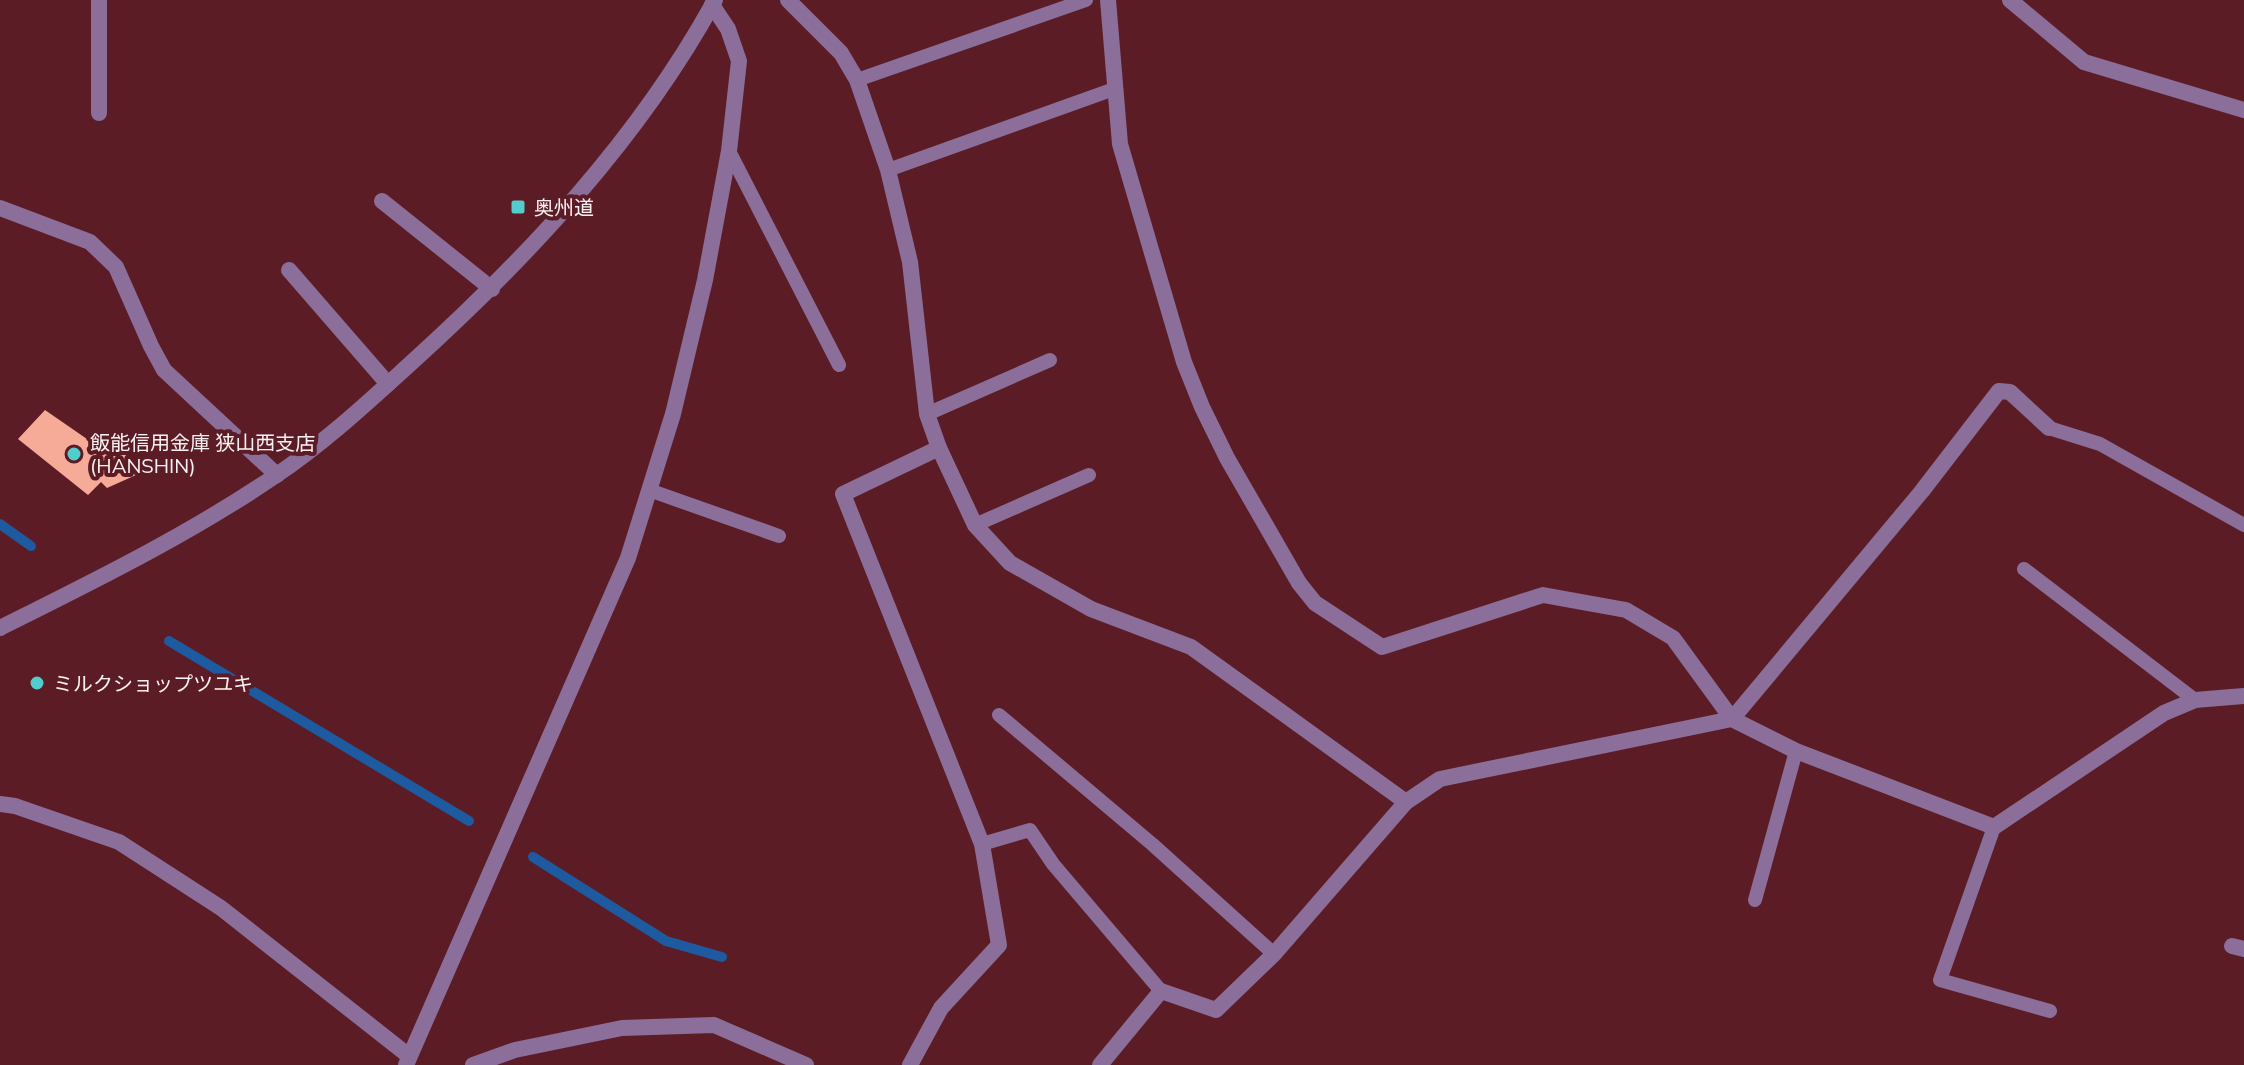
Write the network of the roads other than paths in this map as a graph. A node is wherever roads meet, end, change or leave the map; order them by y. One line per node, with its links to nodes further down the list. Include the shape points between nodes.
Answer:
1 (99, 0): 10 (street)
2 (788, 0): 7 (street, via 841,53)
3 (1086, 0): 7 (lane)
4 (1108, 0): 8 (street)
5 (2010, 0): 9 (street, via 2084,62)
6 (714, 3): 11 (street, via 739,61); 16 (street, via 666,80 602,164)
7 (857, 80): 12 (street)
8 (1114, 89): 12 (lane); 34 (street, via 1120,144 1184,362 1227,458 1315,603 1382,647 1543,595 1626,610 1673,638)
9 (2244, 110)
10 (99, 113)
11 (729, 151): 18 (lane); 25 (street, via 698,310)
12 (888, 170): 20 (street, via 910,262)
13 (382, 201): 16 (street)
14 (0, 208): 23 (street, via 90,242 116,267 164,370)
15 (289, 270): 19 (street)
16 (492, 289): 19 (street)
17 (1050, 360): 20 (lane)
18 (839, 365)
19 (388, 384): 23 (street)
20 (927, 414): 22 (street)
21 (2049, 428): 27 (lane, via 2100,444); 34 (street, via 2010,392 1999,391)
22 (939, 448): 26 (street); 39 (street, via 843,494)
23 (277, 475): 30 (street, via 194,528)
24 (1089, 475): 26 (lane)
25 (649, 490): 28 (lane); 44 (street, via 628,558)
26 (975, 525): 36 (street, via 1010,563 1091,609 1191,647)
27 (2244, 525)
28 (779, 536)
29 (2024, 569): 32 (lane)
30 (0, 628)
31 (2244, 696): 32 (street)
32 (2195, 700): 38 (street, via 2164,713)
33 (999, 715): 41 (lane)
34 (1732, 719): 35 (street); 36 (street, via 1440,779)
35 (1796, 751): 38 (street); 40 (lane)
36 (1406, 802): 41 (street)
37 (0, 804): 44 (street, via 119,842 221,908)
38 (1994, 827): 43 (lane, via 1940,980)
39 (982, 844): 42 (lane, via 1030,830); 47 (street, via 999,945 941,1008)
40 (1755, 900)
41 (1274, 954): 42 (street, via 1216,1010)
42 (1161, 991): 48 (street)
43 (2050, 1011)
44 (407, 1060)
45 (473, 1065): 46 (street, via 515,1050 622,1028 714,1025)
46 (806, 1065)
47 (910, 1065)
48 (1100, 1065)

